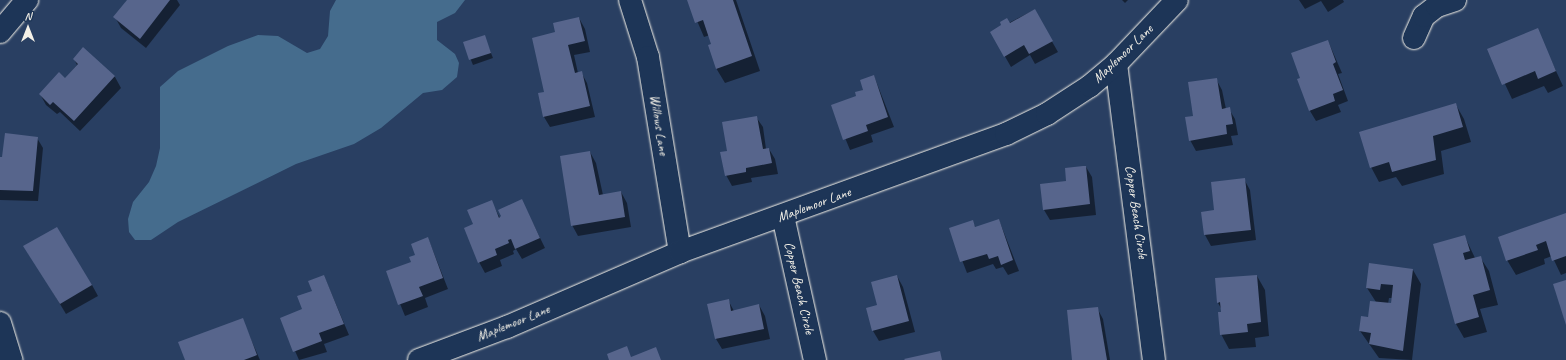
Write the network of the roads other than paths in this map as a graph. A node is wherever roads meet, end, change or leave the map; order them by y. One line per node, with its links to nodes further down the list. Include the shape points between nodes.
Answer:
1 (27, 0): 5 (street)
2 (630, 0): 9 (street, Willows Lane, via 648,57)
3 (1177, 0): 7 (street, Maplemoor Lane)
4 (1455, 0): 6 (street, via 1437,6 1424,16)
5 (0, 32)
6 (1414, 38)
7 (1116, 64): 8 (street, Maplemoor Lane, via 1090,86 1047,114 1006,134); 14 (street, Copper Beach Circle)
8 (783, 216): 9 (street, Maplemoor Lane); 13 (street, Copper Beach Circle)
9 (680, 252): 12 (street, Maplemoor Lane, via 507,327)
10 (0, 323): 11 (street)
11 (11, 360)
12 (420, 360)
13 (815, 360)
14 (1154, 360)

